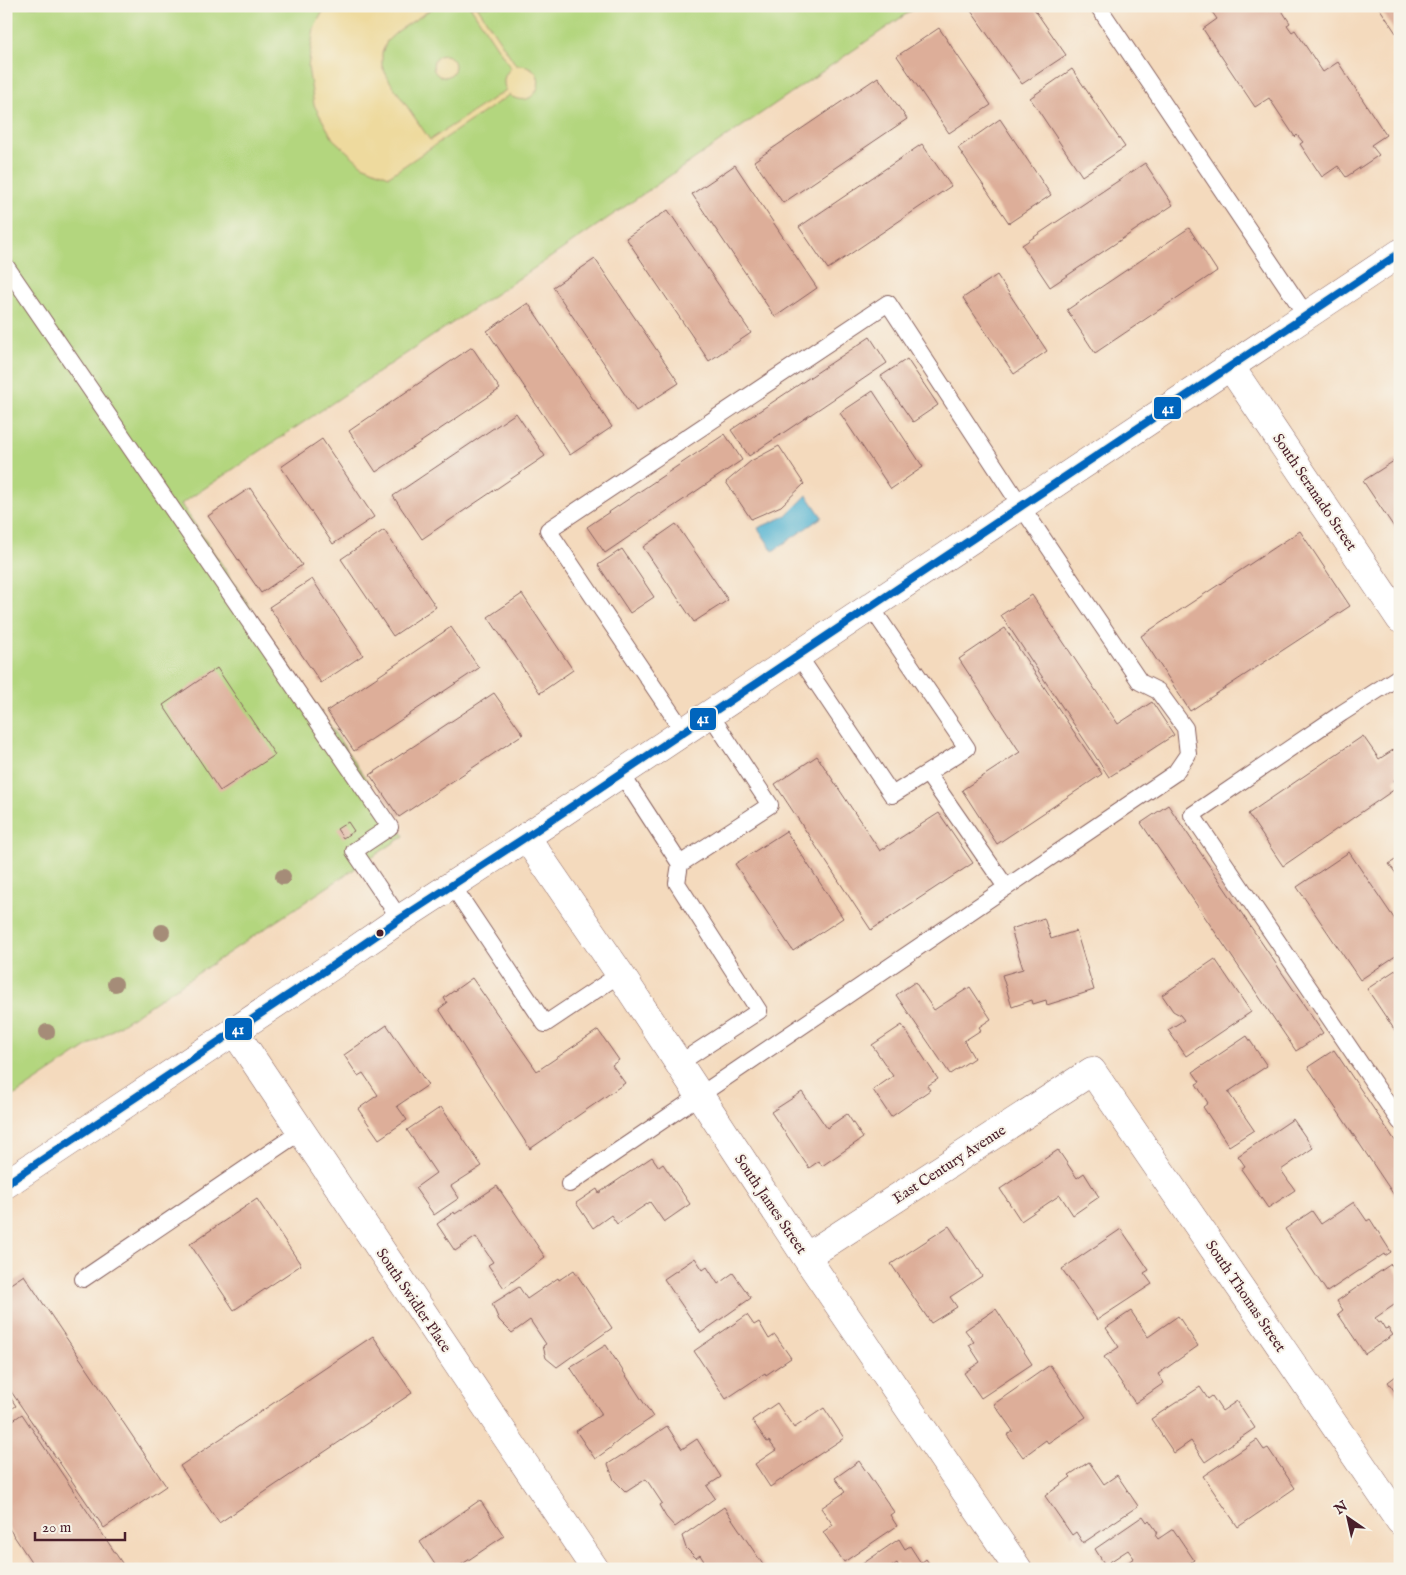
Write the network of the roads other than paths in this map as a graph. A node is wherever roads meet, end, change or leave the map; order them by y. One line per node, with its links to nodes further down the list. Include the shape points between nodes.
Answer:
1 (1098, 6): 4 (lane)
2 (1400, 253): 4 (street)
3 (6, 266): 19 (lane, via 390,827 354,851)
4 (1306, 315): 5 (street)
5 (1230, 366): 6 (street); 8 (street, South Seranado Street)
6 (1020, 506): 7 (street); 12 (lane, via 888,303 548,530); 18 (lane, via 1140,682 1158,692 1185,728 1188,754 1175,773)
7 (871, 607): 9 (street); 13 (lane, via 967,748)
8 (1400, 618)
9 (798, 655): 11 (street); 13 (lane, via 892,795)
10 (1400, 676): 25 (lane, via 1192,815)
11 (710, 714): 12 (street); 16 (lane, via 770,805)
12 (684, 732): 14 (street)
13 (927, 773): 18 (lane)
14 (621, 774): 15 (street); 16 (lane)
15 (526, 837): 17 (street); 20 (street, South James Street)
16 (680, 864): 22 (lane, via 677,883 760,1011)
17 (452, 886): 19 (street); 20 (lane, via 546,1024)
18 (1006, 887): 24 (lane)
19 (400, 919): 21 (street)
20 (620, 974): 22 (street, South James Street)
21 (234, 1031): 26 (street, South Swidler Place); 27 (street)
22 (678, 1064): 24 (street, South James Street)
23 (1092, 1071): 29 (street, East Century Avenue); 31 (street, South Thomas Street)
24 (699, 1095): 28 (lane); 29 (street, South James Street)
25 (1400, 1122)
26 (300, 1132): 30 (lane); 32 (street, South Swidler Place)
27 (6, 1184)
28 (569, 1184)
29 (806, 1257): 33 (street, South James Street)
30 (84, 1279)
31 (1400, 1521)
32 (595, 1569)
33 (1018, 1569)

